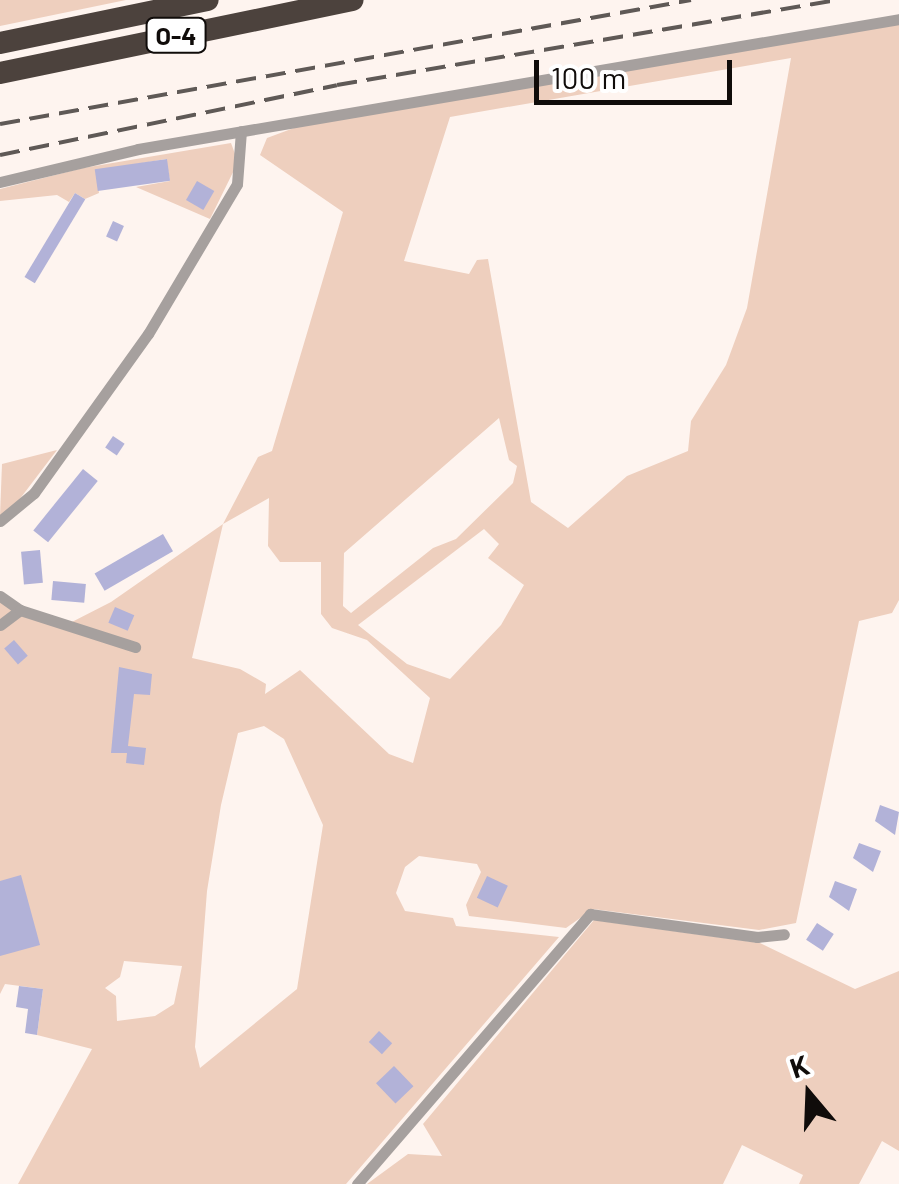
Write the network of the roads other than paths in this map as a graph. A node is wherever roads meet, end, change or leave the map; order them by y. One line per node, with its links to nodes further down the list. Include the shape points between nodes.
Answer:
1 (208, 0): 4 (highway, O-4)
2 (353, 0): 5 (highway, O-4)
3 (899, 19): 6 (street)
4 (0, 43)
5 (0, 73)
6 (240, 131): 7 (street); 8 (street, via 236,184 148,334 34,493)
7 (0, 182)
8 (0, 522)
9 (0, 596): 10 (street)
10 (20, 610): 11 (street); 12 (street)
11 (0, 625)
12 (135, 647)
13 (784, 934): 14 (street, via 757,937 590,914)
14 (358, 1184)

